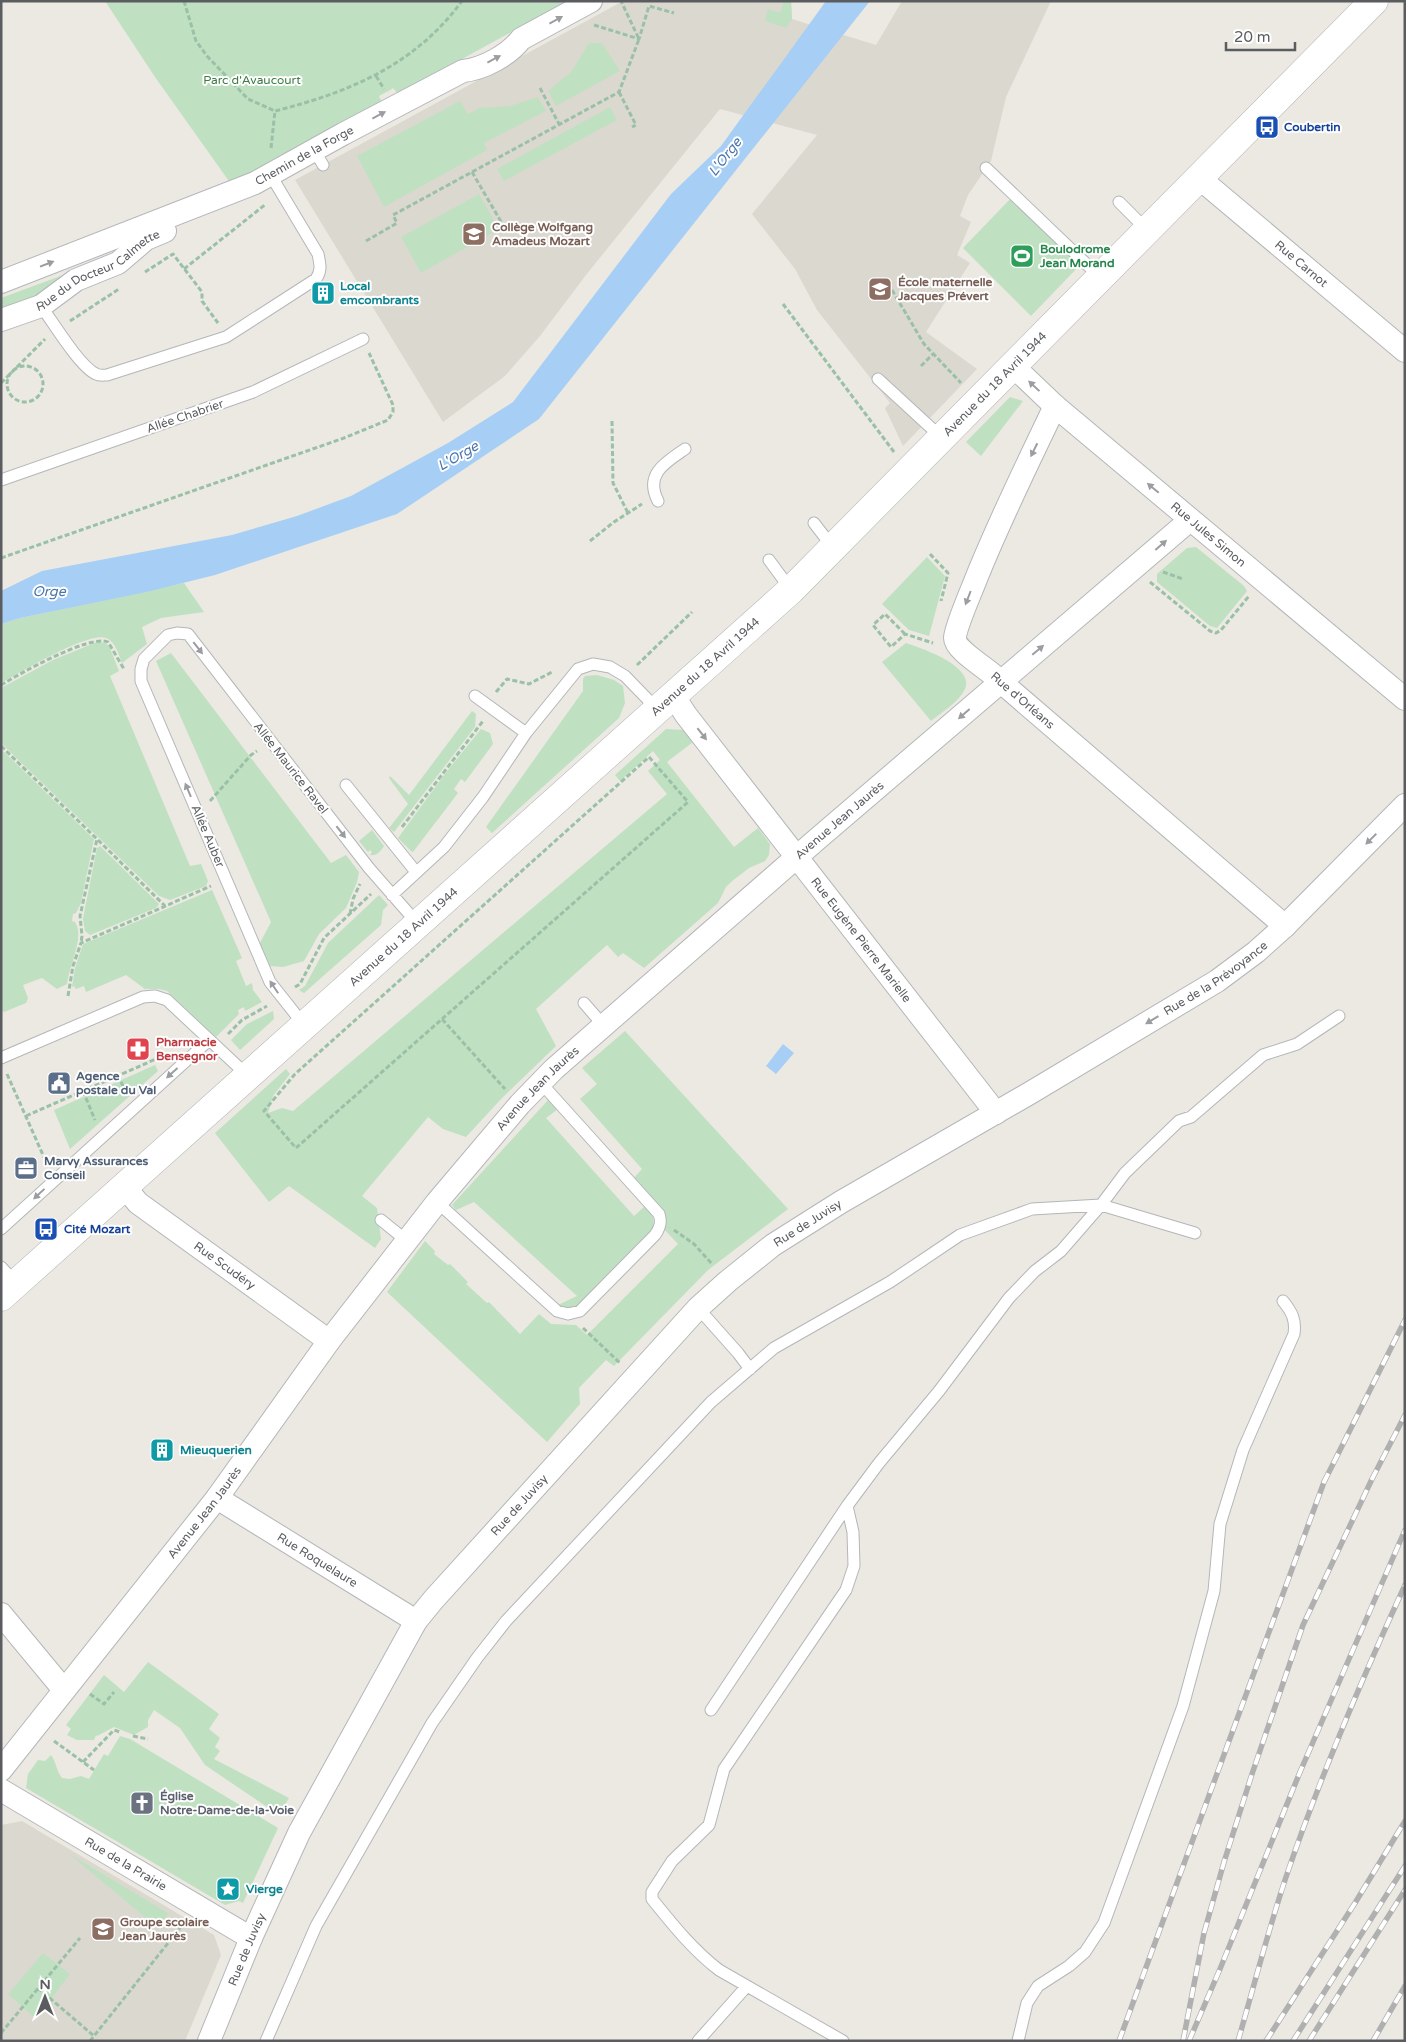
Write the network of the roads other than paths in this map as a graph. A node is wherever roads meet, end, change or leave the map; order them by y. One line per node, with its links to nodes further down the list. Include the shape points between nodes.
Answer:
1 (591, 1): 5 (street, Chemin de la Forge, one-way to 1, via 462,71 473,70 514,49 521,39)
2 (1374, 1): 4 (street, Avenue du 18 Avril 1944)
3 (986, 168): 9 (lane)
4 (1198, 178): 8 (street, Avenue du 18 Avril 1944); 14 (street, Rue Carnot)
5 (276, 179): 6 (street, Chemin de la Forge, via 254,183); 11 (lane, via 318,254 320,273 316,279 226,337 101,376 83,364)
6 (211, 201): 10 (street, Chemin de la Forge, one-way to 6); 11 (street, Rue du Docteur Calmette, via 208,214 146,239 118,263 76,280)
7 (1119, 202): 8 (lane)
8 (1147, 230): 9 (street, Avenue du 18 Avril 1944)
9 (1100, 278): 15 (street, Avenue du 18 Avril 1944)
10 (1, 282)
11 (42, 306): 12 (street, Rue du Docteur Calmette)
12 (1, 320)
13 (363, 339): 20 (lane, Allée Chabrier, via 252,392)
14 (1405, 351)
15 (1013, 366): 17 (street, Rue Jules Simon, one-way to 15); 18 (street, Avenue du 18 Avril 1944)
16 (878, 379): 18 (lane)
17 (1055, 406): 22 (street, Rue Jules Simon, one-way to 17); 28 (street, Rue d'Orléans, one-way to 28, via 995,532 955,638 958,647)
18 (943, 439): 24 (street, Avenue du 18 Avril 1944)
19 (684, 449): 21 (lane, via 657,471)
20 (1, 480)
21 (656, 497)
22 (1190, 520): 28 (street, Avenue Jean Jaurès, one-way to 22); 30 (street, Rue Jules Simon)
23 (814, 522): 24 (lane)
24 (834, 549): 26 (street, Avenue du 18 Avril 1944)
25 (769, 560): 26 (lane)
26 (792, 590): 31 (street, Avenue du 18 Avril 1944)
27 (160, 643): 37 (lane, Allée Maurice Ravel, one-way to 37, via 168,635 188,634); 42 (lane, Allée Auber, one-way to 27, via 270,982 141,681 144,659)
28 (1001, 682): 35 (street, Avenue Jean Jaurès, one-way to 35); 39 (street, Rue d'Orléans)
29 (475, 696): 32 (lane)
30 (1405, 699)
31 (666, 702): 32 (lane, via 610,667 593,664 578,669); 35 (street, Rue Eugène Pierre Marielle, one-way to 35, via 686,715); 38 (street, Avenue du 18 Avril 1944)
32 (526, 733): 36 (lane, via 444,847)
33 (346, 785): 36 (lane)
34 (1405, 805): 39 (street, Rue de la Prévoyance, one-way to 39)
35 (798, 857): 43 (street, Avenue Jean Jaurès); 48 (street, Rue Eugène Pierre Marielle)
36 (416, 872): 37 (lane)
37 (392, 895): 38 (lane, Allée Maurice Ravel)
38 (418, 924): 42 (street, Avenue du 18 Avril 1944)
39 (1285, 926): 48 (street, Rue de la Prévoyance, one-way to 48, via 1217,981)
40 (584, 1003): 43 (lane)
41 (1339, 1016): 51 (lane, via 1297,1044 1263,1055 1191,1117 1179,1121 1125,1172)
42 (304, 1025): 46 (street, Avenue du 18 Avril 1944)
43 (604, 1026): 47 (street, Avenue Jean Jaurès)
44 (212, 1044): 45 (lane, via 167,1000 155,996 142,997); 46 (lane); 53 (lane, one-way to 53, via 177,1069)
45 (3, 1063)
46 (248, 1076): 49 (street, Avenue du 18 Avril 1944)
47 (541, 1083): 50 (street, Avenue Jean Jaurès); 50 (lane, via 659,1214 660,1226 654,1235 580,1311 568,1314 557,1311)
48 (996, 1112): 58 (street, Rue de Juvisy, via 773,1245)
49 (124, 1186): 56 (street, Avenue du 18 Avril 1944); 59 (street, Rue Scudéry, via 138,1202)
50 (437, 1202): 55 (street, Avenue Jean Jaurès)
51 (1101, 1205): 54 (lane); 60 (lane, via 1032,1209 960,1235 890,1282 774,1348); 62 (lane, via 1061,1251 1035,1271 1009,1298)
52 (381, 1220): 55 (lane)
53 (1, 1229)
54 (1194, 1233)
55 (406, 1241): 59 (street, Avenue Jean Jaurès)
56 (6, 1282)
57 (1283, 1301): 75 (lane, via 1293,1314 1294,1334 1243,1450 1220,1524 1214,1591 1180,1715 1104,1923 1084,1952 1038,1986 1027,2003)
58 (698, 1308): 60 (lane); 64 (street, Rue de Juvisy)
59 (329, 1341): 61 (street, Avenue Jean Jaurès)
60 (750, 1369): 72 (lane, via 710,1402 506,1621 476,1658 432,1723 316,1926)
61 (217, 1498): 64 (street, Rue Roquelaure); 65 (street, Avenue Jean Jaurès)
62 (847, 1506): 66 (lane); 70 (lane, via 853,1532 854,1566 846,1590 724,1769 709,1825 672,1861 652,1892 652,1899 696,1952)
63 (1, 1614): 65 (street)
64 (416, 1621): 69 (street, Rue de Juvisy, via 299,1833)
65 (68, 1686): 67 (street, Avenue Jean Jaurès)
66 (711, 1710)
67 (1, 1770)
68 (1, 1790): 69 (street, Rue de la Prairie)
69 (251, 1938): 71 (street, Rue de Juvisy)
70 (747, 1986): 73 (lane); 74 (lane)
71 (209, 2041)
72 (266, 2041)
73 (698, 2041)
74 (843, 2041)
75 (1018, 2041)

